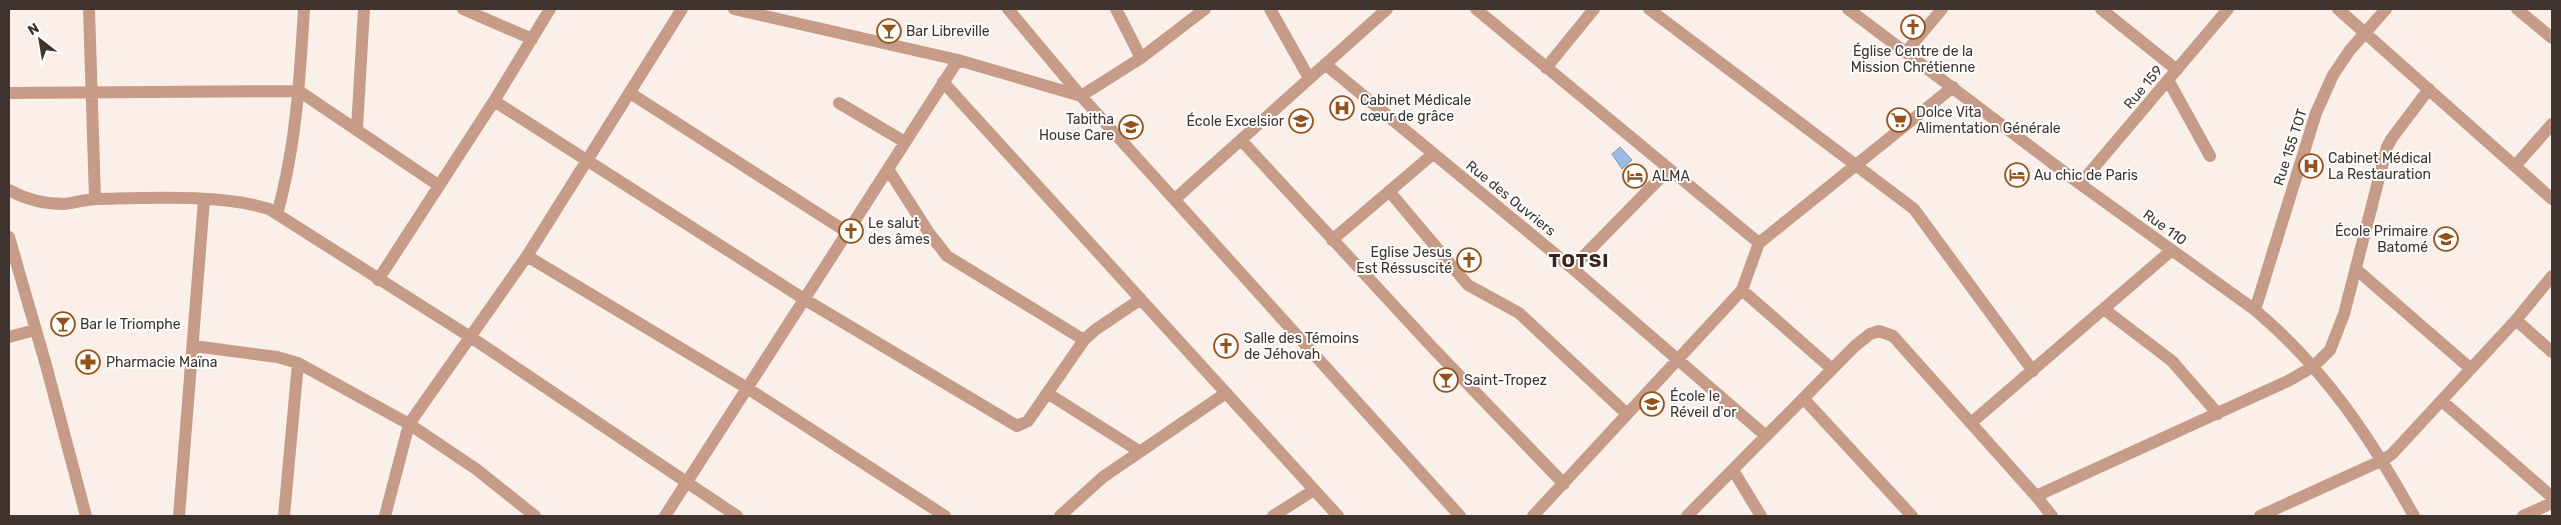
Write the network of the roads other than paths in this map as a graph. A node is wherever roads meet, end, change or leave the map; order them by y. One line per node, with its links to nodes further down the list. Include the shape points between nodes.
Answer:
1 (89, 9): 41 (street)
2 (304, 9): 38 (street)
3 (364, 9): 46 (street)
4 (463, 9): 26 (street)
5 (550, 9): 26 (street)
6 (682, 9): 40 (street)
7 (734, 9): 23 (street)
8 (1008, 9): 42 (street)
9 (1116, 9): 28 (street)
10 (1205, 9): 28 (street)
11 (1270, 9): 33 (street)
12 (1387, 9): 30 (street)
13 (1476, 9): 31 (street)
14 (1594, 9): 31 (street)
15 (1649, 9): 52 (street)
16 (1848, 9): 27 (street, Rue 110)
17 (1942, 9): 27 (street)
18 (2100, 9): 32 (street)
19 (2228, 9): 32 (street, Rue 159)
20 (2338, 9): 24 (street)
21 (2386, 9): 24 (street, Rue 155 TOT)
22 (2517, 9): 25 (street)
23 (766, 12): 29 (street)
24 (2365, 32): 37 (street); 79 (street, Rue 155 TOT, via 2333,75 2316,113)
25 (2552, 38)
26 (532, 39): 43 (street)
27 (1906, 52): 36 (street, Rue 110)
28 (1141, 58): 42 (street)
29 (958, 60): 35 (street); 42 (street)
30 (1325, 64): 33 (street); 49 (street, Rue des Ouvriers)
31 (1546, 68): 55 (street)
32 (2177, 70): 34 (street, Rue 159)
33 (1309, 78): 47 (street)
34 (2168, 80): 50 (street); 56 (street, Rue 159)
35 (943, 82): 48 (street); 77 (street)
36 (1953, 87): 52 (street); 56 (street, Rue 110)
37 (2429, 89): 53 (street); 72 (street, via 2387,147)
38 (300, 92): 41 (street); 46 (street); 64 (street)
39 (9, 93): 41 (street)
40 (630, 93): 51 (street); 65 (street)
41 (91, 94): 60 (street)
42 (1081, 96): 61 (street)
43 (494, 101): 51 (street); 57 (street)
44 (839, 103): 48 (street)
45 (2552, 124): 53 (street)
46 (357, 128): 57 (street)
47 (1241, 140): 61 (street); 67 (street)
48 (905, 142): 54 (street)
49 (1433, 154): 59 (street); 71 (street, Rue des Ouvriers)
50 (2210, 156)
51 (586, 160): 70 (street); 76 (street)
52 (1857, 166): 68 (street); 92 (street, via 1919,215)
53 (2515, 166): 62 (street)
54 (888, 169): 65 (street); 84 (street, via 947,256)
55 (1669, 169): 68 (street); 71 (street)
56 (2080, 184): 69 (street, Rue 110)
57 (438, 185): 74 (street)
58 (9, 190): 60 (street, via 25,198 63,204)
59 (1389, 191): 67 (street); 98 (street, via 1468,285 1519,313)
60 (95, 199): 63 (street)
61 (1175, 199): 123 (street)
62 (2552, 199)
63 (204, 200): 64 (street, via 253,205); 85 (street)
64 (277, 214): 74 (street)
65 (847, 232): 76 (street)
66 (9, 237): 81 (street)
67 (1332, 240): 107 (street)
68 (1759, 242): 75 (street)
69 (2172, 250): 78 (street); 79 (street, Rue 110)
70 (527, 256): 83 (street); 93 (street)
71 (1572, 268): 87 (street, Rue des Ouvriers)
72 (2357, 270): 89 (street, via 2330,350); 91 (street)
73 (2552, 276): 80 (street)
74 (378, 280): 83 (street)
75 (1742, 290): 87 (street); 90 (street)
76 (804, 299): 93 (street); 94 (street, via 1017,426 1028,420)
77 (1141, 299): 84 (street); 95 (street)
78 (2105, 310): 92 (street); 99 (street, via 2172,361)
79 (2255, 310): 89 (street, Rue 110)
80 (2516, 320): 86 (street); 91 (street)
81 (35, 330): 82 (street); 112 (street)
82 (9, 337)
83 (472, 338): 101 (street); 106 (street)
84 (1084, 340): 94 (street)
85 (194, 346): 88 (street, via 278,357); 113 (street)
86 (2552, 352)
87 (1679, 359): 98 (street); 102 (street, Rue des Ouvriers)
88 (298, 363): 101 (street); 114 (street)
89 (2314, 366): 99 (street); 104 (street, Rue 110)
90 (1832, 369): 96 (street); 100 (street, via 1870,334 1886,331)
91 (2471, 369): 97 (street)
92 (2032, 371): 100 (street)
93 (747, 388): 106 (street); 119 (street)
94 (1047, 393): 103 (street)
95 (1226, 393): 103 (street); 108 (street)
96 (1804, 399): 102 (street); 127 (street)
97 (2442, 401): 104 (street, via 2402,445); 110 (street)
98 (1627, 414): 107 (street)
99 (2218, 414): 109 (street)
100 (1971, 423): 109 (street)
101 (409, 424): 115 (street); 116 (street, via 476,469)
102 (1766, 436): 105 (street)
103 (1139, 451): 120 (street, via 1103,477)
104 (2383, 460): 129 (street); 130 (street, Rue 110)
105 (1733, 470): 125 (street); 126 (street)
106 (686, 483): 117 (street); 118 (street)
107 (1564, 484): 124 (street)
108 (1314, 490): 121 (street); 122 (street)
109 (2036, 496): 128 (street)
110 (2552, 497)
111 (2552, 503): 131 (street)
112 (86, 516)
113 (179, 516)
114 (284, 516)
115 (385, 516)
116 (535, 516)
117 (665, 516)
118 (737, 516)
119 (945, 516)
120 (1060, 516)
121 (1272, 516)
122 (1338, 516)
123 (1460, 516)
124 (1533, 516)
125 (1687, 516)
126 (1761, 516)
127 (1912, 516)
128 (2052, 516)
129 (2260, 516)
130 (2414, 516)
131 (2523, 516)

